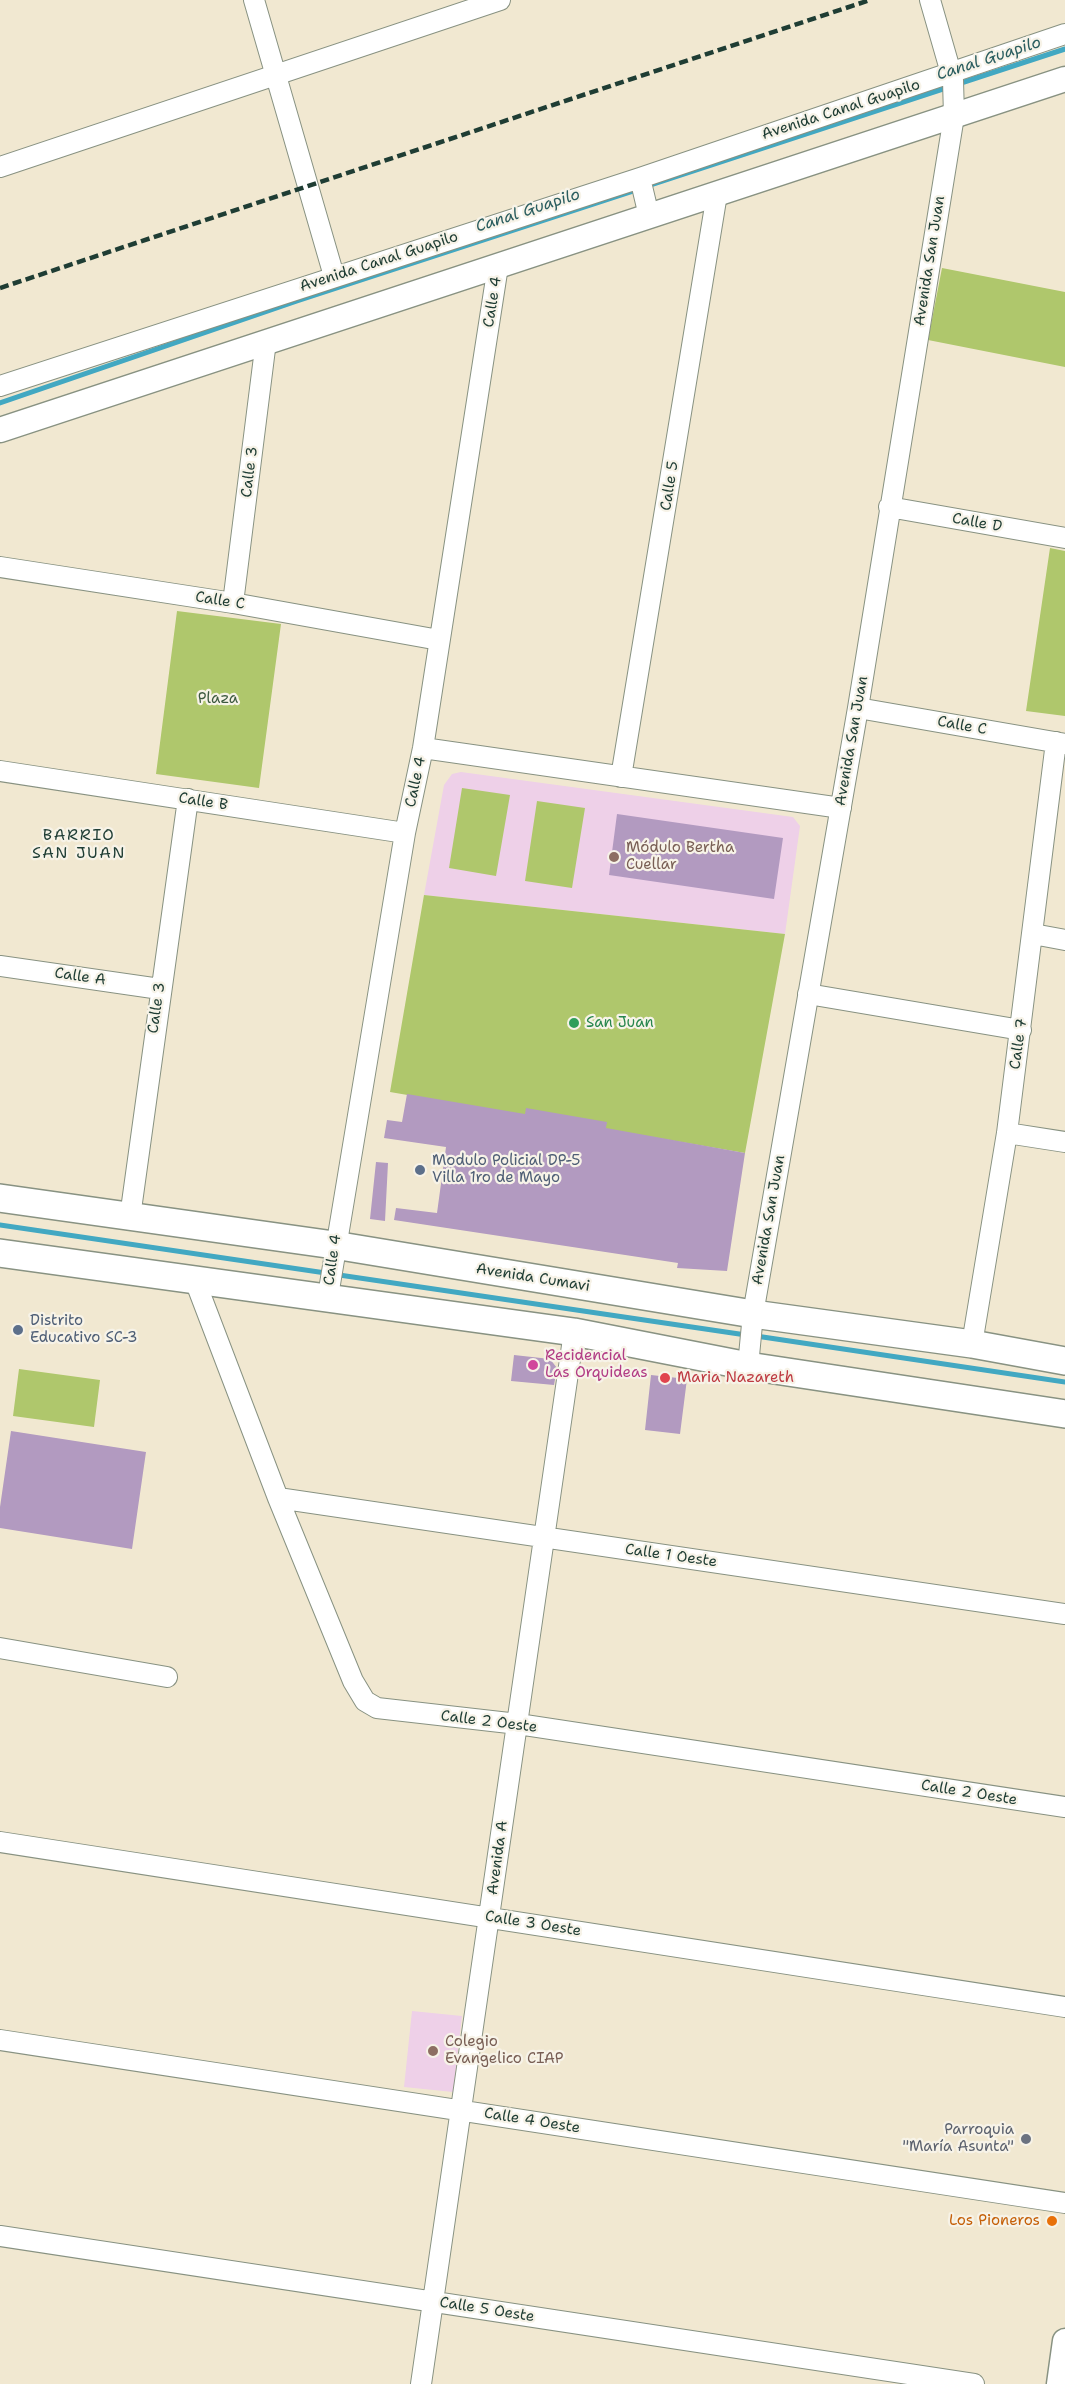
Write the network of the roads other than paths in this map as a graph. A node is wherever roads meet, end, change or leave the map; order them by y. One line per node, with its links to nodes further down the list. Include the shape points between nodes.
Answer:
1 (254, 0): 5 (street)
2 (500, 0): 5 (street)
3 (930, 0): 6 (street)
4 (1065, 34): 6 (street, Avenida Canal Guapilo)
5 (276, 75): 9 (street); 14 (street)
6 (952, 76): 8 (street, Avenida San Juan); 10 (street, Avenida Canal Guapilo)
7 (1065, 80): 8 (street)
8 (954, 112): 11 (street); 18 (street, Avenida San Juan)
9 (0, 167)
10 (641, 182): 12 (street); 14 (street, Avenida Canal Guapilo)
11 (717, 194): 12 (street); 27 (street, Calle 5)
12 (648, 213): 13 (street)
13 (498, 266): 15 (street); 22 (street, Calle 4)
14 (334, 276): 16 (street, Avenida Canal Guapilo)
15 (266, 341): 17 (street); 21 (street, Calle 3)
16 (0, 386)
17 (0, 430)
18 (889, 507): 19 (street, Calle D); 23 (street, Avenida San Juan)
19 (1065, 538)
20 (0, 567): 21 (street, Calle C)
21 (233, 603): 22 (street, Calle C)
22 (439, 640): 25 (street, Calle 4)
23 (858, 708): 24 (street, Calle C); 29 (street, Avenida San Juan)
24 (1061, 743): 31 (street, Calle 7)
25 (423, 747): 27 (street); 30 (street, Calle 4)
26 (0, 771): 28 (street, Calle B)
27 (621, 777): 29 (street)
28 (188, 799): 30 (street, Calle B); 34 (street, Calle 3)
29 (841, 808): 35 (street, Avenida San Juan)
30 (405, 833): 42 (street, Calle 4)
31 (1034, 934): 32 (street); 36 (street, Calle 7)
32 (1065, 939)
33 (0, 966): 34 (street, Calle A)
34 (160, 989): 40 (street, Calle 3)
35 (808, 994): 36 (street); 44 (street, Avenida San Juan)
36 (1021, 1030): 37 (street, Calle 7)
37 (1007, 1133): 38 (street); 46 (street, Calle 7)
38 (1065, 1142)
39 (0, 1198): 40 (main road, Avenida Cumavi)
40 (130, 1217): 42 (main road, Avenida Cumavi)
41 (0, 1253): 43 (main road, Avenida Cumavi)
42 (331, 1271): 43 (main road, Avenida Cumavi); 44 (main road, Avenida Cumavi); 45 (main road, Avenida Cumavi)
43 (194, 1278): 50 (street, Calle 2 Oeste)
44 (752, 1320): 46 (main road, Avenida Cumavi); 47 (street, Avenida San Juan)
45 (573, 1332): 47 (main road, Avenida Cumavi); 51 (street, Avenida A)
46 (972, 1344): 48 (main road, Avenida Cumavi)
47 (748, 1360): 49 (main road, Avenida Cumavi)
48 (1065, 1361)
49 (1065, 1414)
50 (278, 1498): 51 (street, Calle 1 Oeste); 55 (street, Calle 2 Oeste, via 353,1681 365,1701 377,1708)
51 (545, 1537): 52 (street, Calle 1 Oeste); 55 (street, Avenida A)
52 (1065, 1614)
53 (0, 1648): 54 (street)
54 (167, 1677)
55 (518, 1724): 56 (street, Calle 2 Oeste); 58 (street, Avenida A)
56 (1065, 1807)
57 (0, 1842): 58 (street, Calle 3 Oeste)
58 (489, 1917): 59 (street, Calle 3 Oeste); 61 (street, Avenida A)
59 (1065, 2007)
60 (0, 2040): 61 (street, Calle 4 Oeste)
61 (461, 2110): 62 (street, Calle 4 Oeste); 64 (street, Avenida A)
62 (1065, 2203)
63 (0, 2236): 64 (street, Calle 5 Oeste)
64 (433, 2302): 66 (street, Avenida A); 67 (street, Calle 5 Oeste)
65 (1065, 2341): 68 (street)
66 (421, 2384)
67 (974, 2384)
68 (1059, 2384)

